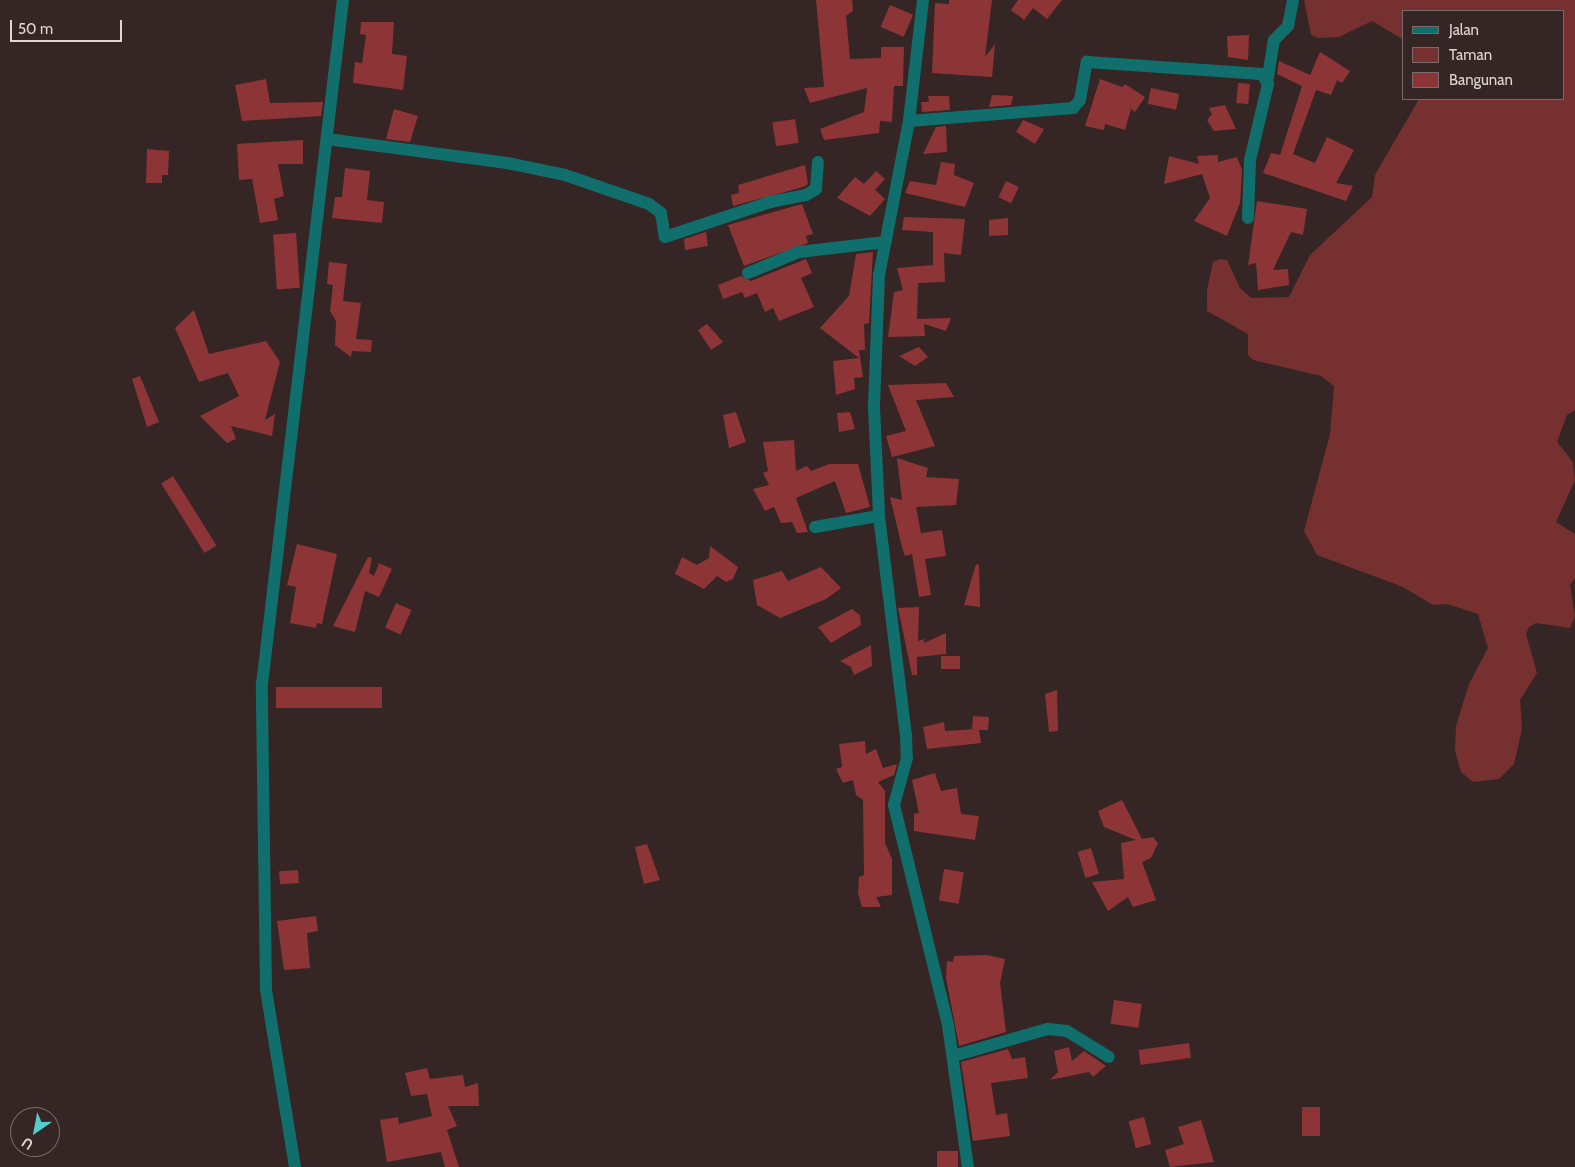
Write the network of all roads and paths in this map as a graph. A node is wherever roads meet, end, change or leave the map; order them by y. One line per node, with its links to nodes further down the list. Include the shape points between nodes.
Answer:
1 (343, 0): 6 (street)
2 (923, 0): 5 (street)
3 (1293, 0): 4 (street, via 1288,26 1274,40)
4 (1268, 77): 5 (street, via 1159,64 1087,62 1080,100 1073,108); 8 (street, via 1250,160)
5 (909, 121): 9 (street)
6 (327, 139): 7 (street, via 507,163 565,176 649,204 661,212 665,237 770,202 806,195 816,189); 15 (street, via 262,684 266,989)
7 (818, 162)
8 (1248, 218)
9 (884, 242): 10 (street, via 799,252); 11 (street, via 879,275 874,408)
10 (748, 273)
11 (880, 516): 12 (street); 13 (street, via 897,686 906,735 907,758 894,804)
12 (815, 527)
13 (953, 1056): 14 (street, via 1048,1029 1067,1031); 16 (street)
14 (1109, 1057)
15 (295, 1167)
16 (968, 1167)

